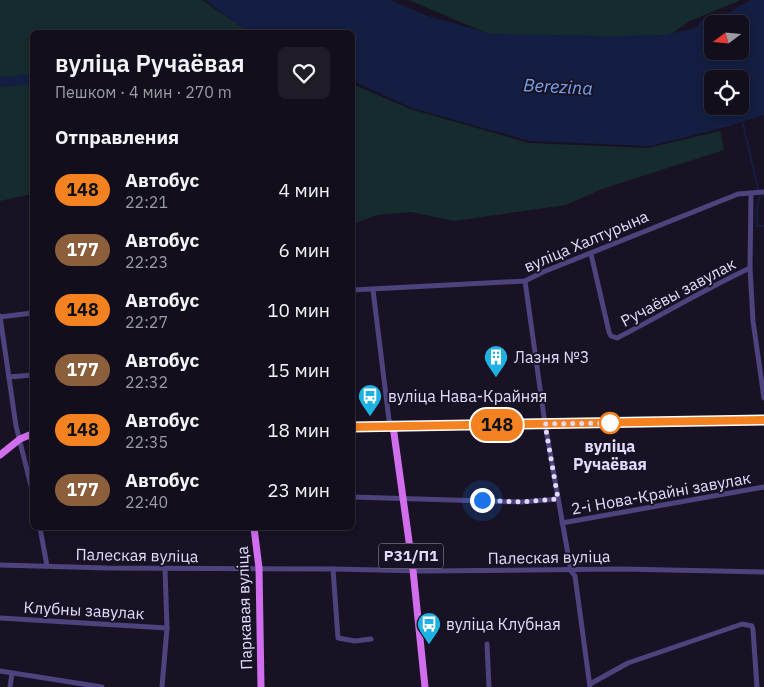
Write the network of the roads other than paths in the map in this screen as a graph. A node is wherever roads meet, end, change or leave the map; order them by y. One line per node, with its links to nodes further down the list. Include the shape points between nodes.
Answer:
1 (763, 192): 2 (street, вуліца Халтурына)
2 (753, 193): 3 (street, вуліца Халтурына, via 738,194); 4 (street)
3 (591, 254): 4 (street, Ручаёвы завулак, via 609,332 617,338); 5 (street, вуліца Халтурына)
4 (750, 268): 12 (street, via 753,321)
5 (525, 281): 7 (street, вуліца Халтурына); 14 (street)
6 (355, 290): 7 (street, вуліца Халтурына)
7 (373, 290): 15 (street, via 389,420)
8 (30, 313): 9 (street)
9 (0, 316): 11 (street)
10 (30, 375): 11 (street)
11 (9, 377): 18 (street)
12 (764, 398)
13 (764, 420): 14 (main road)
14 (545, 424): 15 (main road); 24 (street)
15 (393, 426): 16 (main road); 23 (main road, Р31/П1)
16 (355, 427)
17 (30, 435): 18 (main road)
18 (20, 440): 19 (main road); 20 (street)
19 (0, 455)
20 (30, 482)
21 (764, 487): 25 (street, 2-і Нова-Крайні завулак)
22 (355, 497): 23 (street)
23 (402, 497): 24 (street, via 521,502); 33 (main road, Р31/П1)
24 (558, 499): 25 (street)
25 (562, 524): 34 (street)
26 (40, 530): 29 (street)
27 (254, 530): 30 (main road, Паркавая вуліца)
28 (0, 565): 29 (street, Палеская вуліца)
29 (47, 566): 31 (street, Палеская вуліца)
30 (259, 568): 31 (street, Палеская вуліца); 32 (street, Палеская вуліца); 46 (main road, Паркавая вуліца)
31 (165, 569): 37 (street)
32 (333, 569): 33 (street, Палеская вуліца); 38 (street, via 338,638)
33 (413, 570): 34 (street, Палеская вуліца); 47 (main road, Р31/П1)
34 (571, 570): 35 (street, Палеская вуліца); 42 (street, via 575,576)
35 (764, 572)
36 (0, 618): 37 (street, Клубны завулак)
37 (166, 628): 45 (street)
38 (371, 639)
39 (487, 644): 48 (street)
40 (0, 671): 41 (street)
41 (12, 672): 43 (street); 44 (street)
42 (590, 686): 49 (street, via 628,663 742,624 752,626 753,630)
43 (10, 687)
44 (102, 687)
45 (162, 687)
46 (261, 687)
47 (425, 687)
48 (489, 687)
49 (757, 687)

